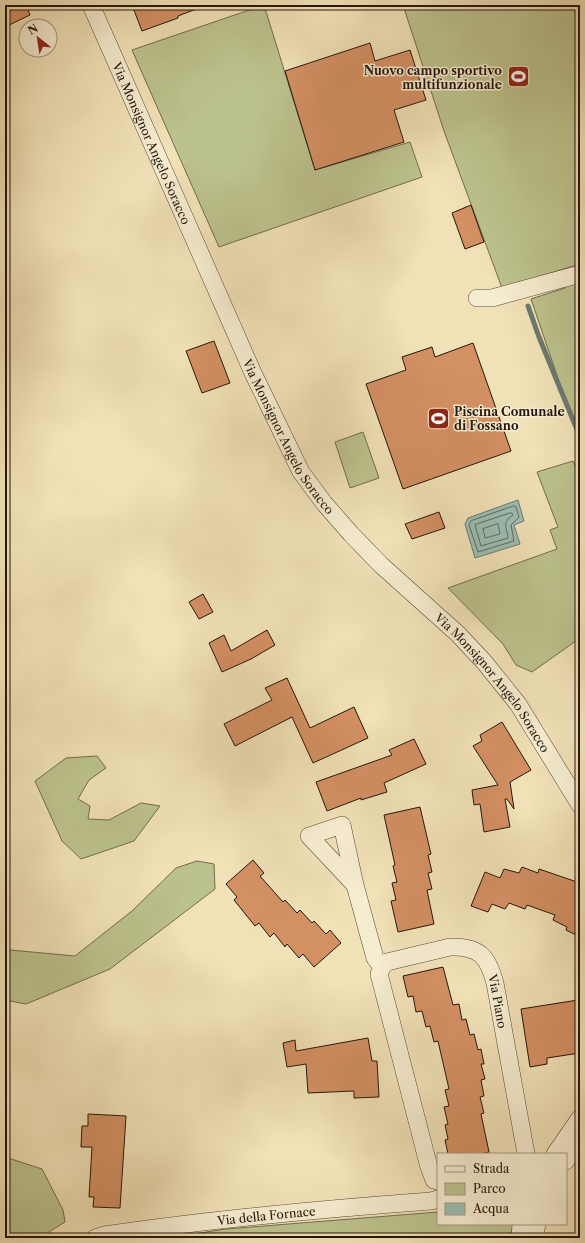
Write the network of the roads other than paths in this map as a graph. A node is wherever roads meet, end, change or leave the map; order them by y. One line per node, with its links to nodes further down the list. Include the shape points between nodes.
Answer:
1 (91, 5): 4 (street, Via Monsignor Angelo Soracco, via 256,379 300,472 350,534 458,634 485,663 518,704)
2 (580, 274): 3 (street, via 492,298)
3 (477, 298)
4 (580, 805)
5 (355, 885): 6 (street, via 375,958)
6 (382, 967): 9 (street, Via Piano, via 387,962 450,947 473,949 484,957 495,983); 12 (street, via 379,974 429,1167 434,1180)
7 (580, 1118): 10 (street)
8 (580, 1137): 11 (street)
9 (526, 1153)
10 (555, 1153)
11 (567, 1158)
12 (437, 1181)
13 (437, 1199): 16 (street, Via della Fornace, via 178,1224)
14 (521, 1225): 17 (street)
15 (537, 1225): 18 (street)
16 (95, 1238)
17 (520, 1238)
18 (534, 1238)

